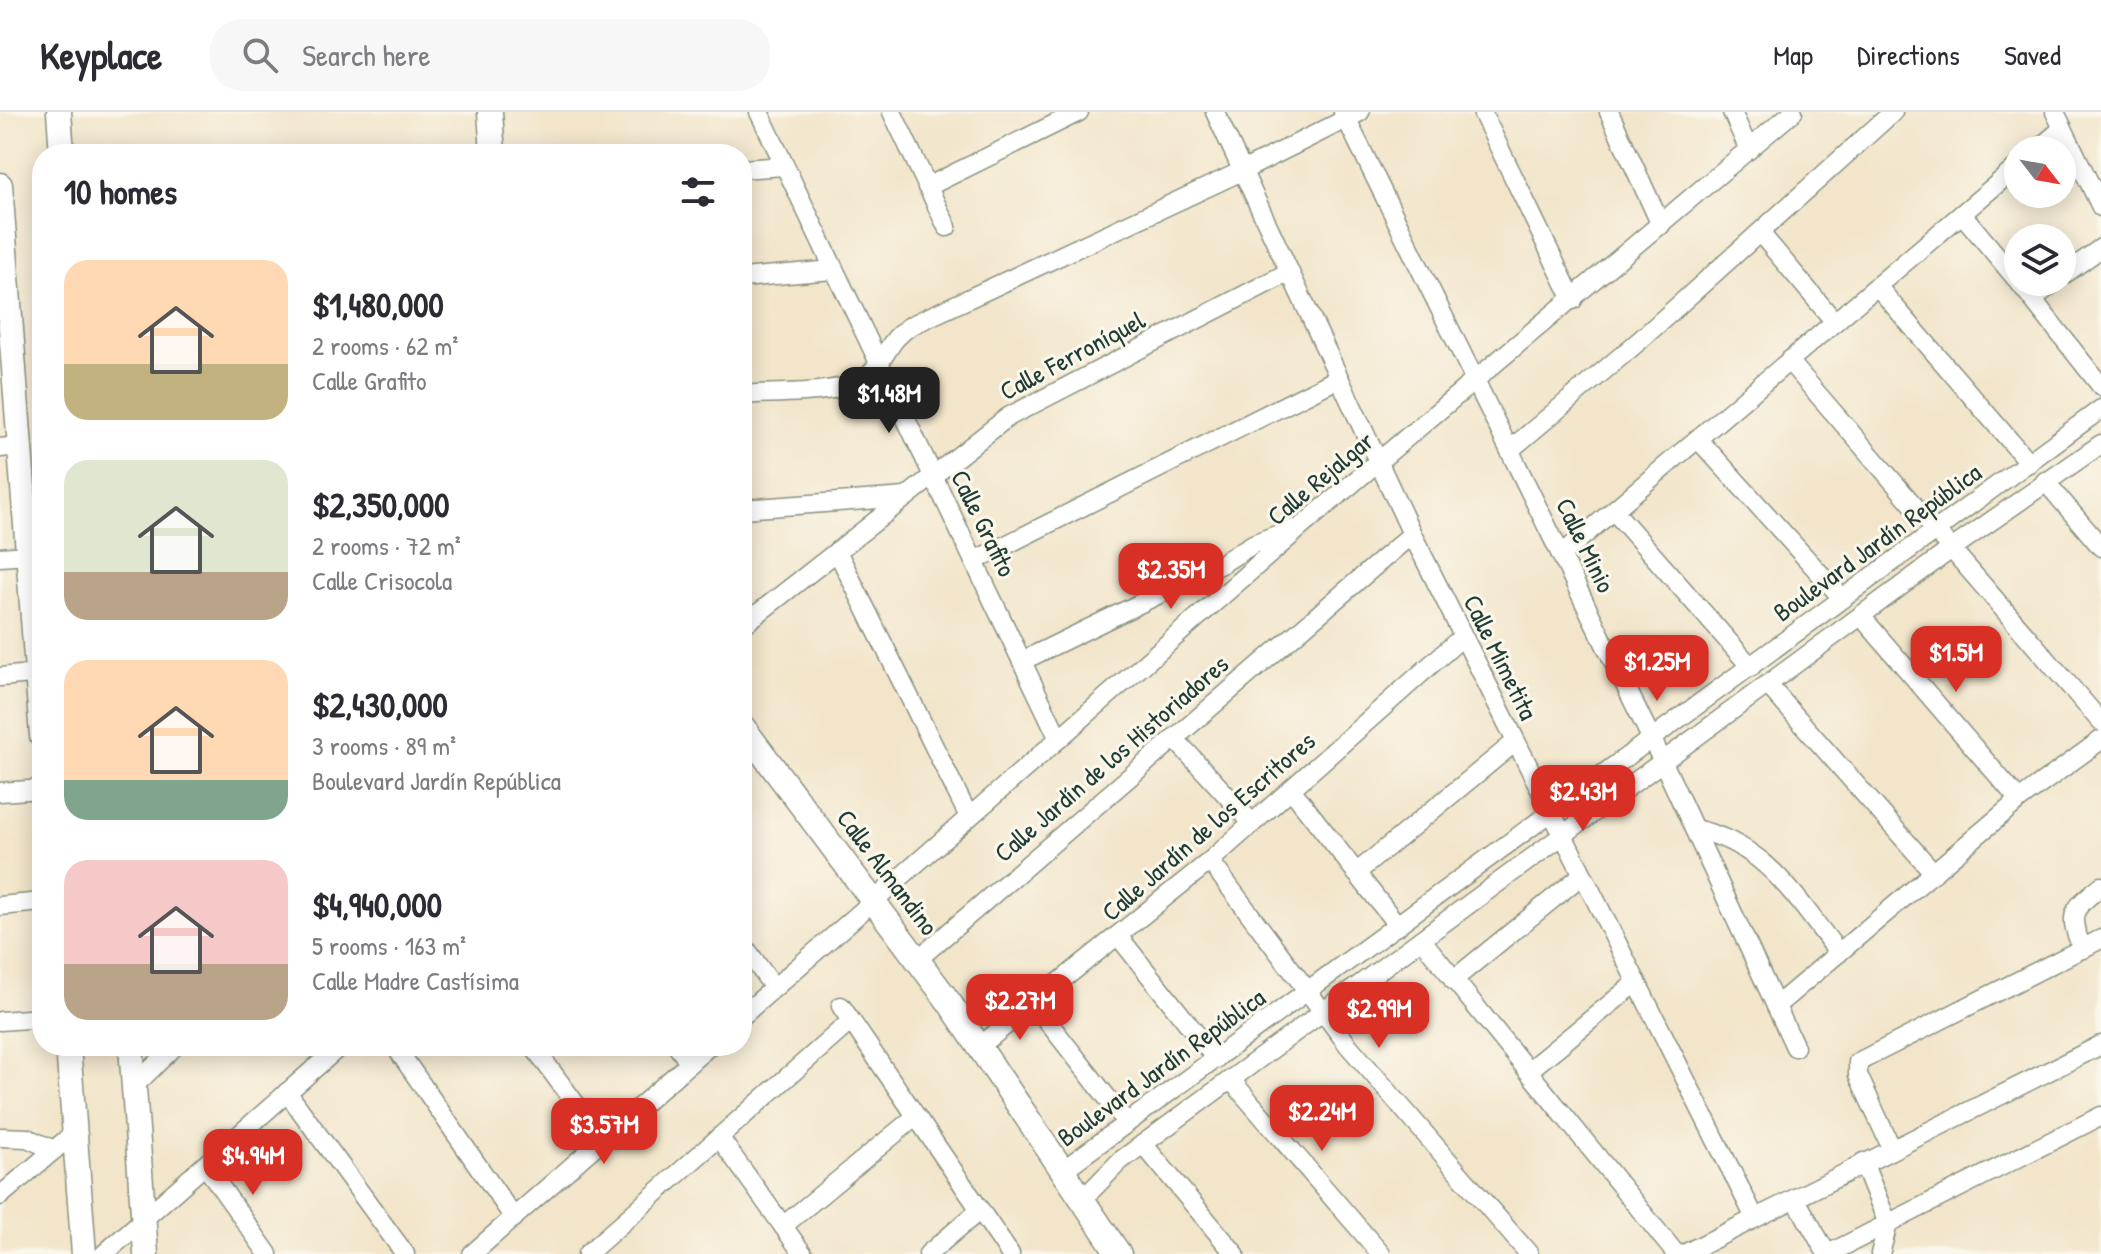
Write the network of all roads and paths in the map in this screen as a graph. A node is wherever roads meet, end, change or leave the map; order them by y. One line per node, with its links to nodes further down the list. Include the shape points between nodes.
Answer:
1 (59, 112): 14 (street)
2 (490, 112): 15 (street)
3 (759, 112): 17 (street, Calle Grafito)
4 (892, 112): 22 (street)
5 (1079, 112): 22 (street)
6 (1215, 112): 19 (street, Calle Mimetita)
7 (1482, 112): 39 (street)
8 (1609, 112): 25 (street)
9 (1732, 112): 16 (street)
10 (1793, 112): 16 (street, Calle Rejalgar)
11 (1893, 112): 28 (street)
12 (1350, 114): 19 (street); 45 (street, Calle Minio)
13 (2059, 120): 23 (street)
14 (61, 144)
15 (492, 144)
16 (1749, 150): 25 (street, Calle Rejalgar)
17 (784, 166): 18 (street); 32 (street, Calle Grafito)
18 (752, 168)
19 (1242, 171): 33 (street, Calle Mimetita); 43 (street, via 912,325 891,340)
20 (2004, 178): 24 (street)
21 (0, 185): 26 (street)
22 (927, 187): 27 (street)
23 (2101, 207)
24 (1962, 214): 30 (street); 35 (street)
25 (1661, 225): 39 (street, Calle Rejalgar)
26 (2, 226): 41 (street)
27 (947, 227)
28 (1761, 234): 40 (street); 52 (street)
29 (2101, 248): 31 (street)
30 (2004, 265)
31 (2076, 266)
32 (833, 270): 34 (street); 43 (street, Calle Grafito)
33 (1289, 272): 44 (street, Calle Mimetita); 55 (street, Calle Ferroníquel, via 1034,401 986,431)
34 (752, 277)
35 (1877, 286): 40 (street); 54 (street)
36 (2030, 296): 38 (street)
37 (2037, 296): 38 (street)
38 (2033, 299): 46 (street)
39 (1573, 300): 45 (street, Calle Rejalgar)
40 (1835, 322): 42 (street)
41 (6, 328): 51 (street)
42 (1789, 361): 49 (street); 61 (street)
43 (877, 365): 47 (street, via 859,383 844,387); 55 (street, Calle Grafito)
44 (1339, 378): 53 (street, Calle Mimetita); 69 (street)
45 (1475, 381): 52 (street, Calle Minio); 53 (street, Calle Rejalgar)
46 (2101, 386)
47 (752, 394)
48 (2101, 409): 54 (street, Boulevard Jardín República)
49 (1698, 439): 59 (street); 71 (street)
50 (2101, 444): 56 (street, Boulevard Jardín República)
51 (10, 447): 66 (street)
52 (1511, 449): 67 (street, Calle Minio)
53 (1378, 463): 60 (street, Calle Rejalgar); 62 (street, Calle Mimetita)
54 (2029, 463): 61 (street, Boulevard Jardín República)
55 (932, 476): 57 (street, Calle Ferroníquel); 69 (street, Calle Grafito)
56 (2045, 481): 63 (street); 64 (street, Boulevard Jardín República)
57 (906, 497): 58 (street); 65 (street, Calle Ferroníquel)
58 (752, 508)
59 (1614, 511): 67 (street); 76 (street)
60 (1303, 525): 75 (street, via 1253,544); 83 (street, Calle Rejalgar)
61 (1935, 532): 64 (street); 71 (street, Boulevard Jardín República)
62 (1412, 534): 74 (street, Calle Mimetita); 81 (street, Calle Jardín de los Historiadores)
63 (2101, 547)
64 (1950, 550): 72 (street, Boulevard Jardín República); 80 (street)
65 (837, 551): 73 (street, Calle Ferroníquel); 93 (street)
66 (28, 555): 68 (street); 70 (street)
67 (1561, 555): 84 (street, Calle Minio)
68 (0, 557)
69 (974, 561): 75 (street, Calle Grafito)
70 (32, 598)
71 (1843, 599): 76 (street, Boulevard Jardín República)
72 (1861, 616): 79 (street, Boulevard Jardín República); 91 (street)
73 (752, 618)
74 (1462, 637): 86 (street, Calle Mimetita); 88 (street, Calle Jardín de los Escritores)
75 (1022, 661): 83 (street, Calle Grafito)
76 (1751, 667): 84 (street, Boulevard Jardín República)
77 (32, 675): 78 (street)
78 (0, 677)
79 (1768, 685): 87 (street, Boulevard Jardín República); 99 (street)
80 (2101, 722)
81 (1174, 738): 94 (street); 112 (street, Calle Jardín de los Historiadores)
82 (752, 739): 102 (street, Calle Almandino)
83 (1059, 739): 93 (street, Calle Rejalgar)
84 (1652, 740): 87 (street, Calle Minio); 92 (street, Boulevard Jardín República)
85 (2101, 740): 91 (street)
86 (1514, 743): 92 (street, Calle Mimetita); 98 (street)
87 (1663, 762): 95 (street, Calle Minio); 96 (street, Boulevard Jardín República)
88 (1291, 789): 94 (street, Calle Jardín de los Escritores); 98 (street)
89 (32, 790): 90 (street)
90 (0, 792)
91 (2019, 800): 99 (street)
92 (1550, 814): 96 (street, Calle Mimetita); 105 (street, Boulevard Jardín República)
93 (969, 817): 102 (street, Calle Rejalgar)
94 (1252, 823): 97 (street, Calle Jardín de los Escritores)
95 (1694, 829): 110 (street, via 1728,838 1758,856); 118 (street, Calle Minio)
96 (1562, 837): 100 (street, Calle Mimetita); 108 (street, Boulevard Jardín República)
97 (1210, 861): 106 (street, Calle Jardín de los Escritores); 116 (street)
98 (1356, 873): 105 (street)
99 (1934, 873): 110 (street)
100 (1582, 875): 113 (street); 114 (street, Calle Mimetita)
101 (2101, 886): 109 (street, via 2076,909 2072,920)
102 (874, 900): 112 (street, Calle Almandino); 115 (street, Calle Rejalgar)
103 (32, 903): 104 (street)
104 (0, 906)
105 (1398, 926): 116 (street, Boulevard Jardín República)
106 (1119, 937): 117 (street, Calle Jardín de los Escritores); 134 (street)
107 (2101, 939): 109 (street)
108 (1422, 940): 113 (street); 120 (street, Boulevard Jardín República)
109 (2083, 949): 148 (street, via 1858,1062 1858,1075)
110 (1839, 953): 118 (street)
111 (752, 957): 115 (street)
112 (918, 959): 124 (street, Calle Almandino)
113 (1453, 980): 136 (street)
114 (1637, 982): 136 (street); 158 (street, Calle Mimetita)
115 (774, 988): 119 (street, Calle Rejalgar)
116 (1307, 994): 120 (street); 134 (street, Boulevard Jardín República)
117 (1034, 1004): 124 (street, Calle Jardín de los Escritores); 142 (street)
118 (1776, 1006): 125 (street, Calle Minio)
119 (752, 1007)
120 (1322, 1014): 137 (street, Boulevard Jardín República); 174 (street)
121 (32, 1019): 122 (street)
122 (0, 1021)
123 (2101, 1045): 148 (street)
124 (980, 1046): 152 (street, Calle Almandino)
125 (1795, 1047)
126 (69, 1056): 143 (street)
127 (132, 1056): 138 (street)
128 (165, 1056): 138 (street)
129 (328, 1056): 139 (street)
130 (402, 1056): 157 (street)
131 (540, 1056): 146 (street)
132 (685, 1056): 135 (street)
133 (698, 1056): 135 (street)
134 (1216, 1059): 142 (street, Boulevard Jardín República)
135 (690, 1063): 146 (street)
136 (1528, 1071): 175 (street)
137 (1231, 1080): 147 (street, Boulevard Jardín República); 173 (street)
138 (134, 1086): 159 (street)
139 (287, 1092): 151 (street); 165 (street)
140 (2101, 1116): 160 (street)
141 (915, 1117): 145 (street, via 846,1014); 156 (street); 161 (street)
142 (1127, 1123): 152 (street, Boulevard Jardín República)
143 (74, 1133): 149 (street); 162 (street)
144 (0, 1137): 149 (street, via 27,1138)
145 (719, 1137): 161 (street); 167 (street)
146 (602, 1140): 157 (street)
147 (1143, 1144): 155 (street, Boulevard Jardín República, via 1106,1172); 172 (street)
148 (1891, 1147): 150 (street)
149 (54, 1150): 153 (street)
150 (1863, 1162): 154 (street); 160 (street)
151 (205, 1165): 159 (street); 164 (street)
152 (1063, 1170): 155 (street, Calle Almandino)
153 (0, 1196)
154 (1795, 1198): 158 (street); 177 (street)
155 (1083, 1199): 171 (street, Calle Almandino)
156 (980, 1210): 169 (street); 170 (street)
157 (514, 1218): 166 (street)
158 (1755, 1218): 176 (street)
159 (144, 1219): 162 (street); 163 (street)
160 (1888, 1224): 177 (street); 178 (street)
161 (783, 1226): 168 (street)
162 (102, 1253)
163 (146, 1254)
164 (268, 1254)
165 (405, 1254)
166 (472, 1254)
167 (587, 1254)
168 (803, 1254)
169 (928, 1254)
170 (1010, 1254)
171 (1119, 1254)
172 (1235, 1254)
173 (1381, 1254)
174 (1529, 1254)
175 (1676, 1254)
176 (1684, 1254)
177 (1828, 1254)
178 (1880, 1254)

